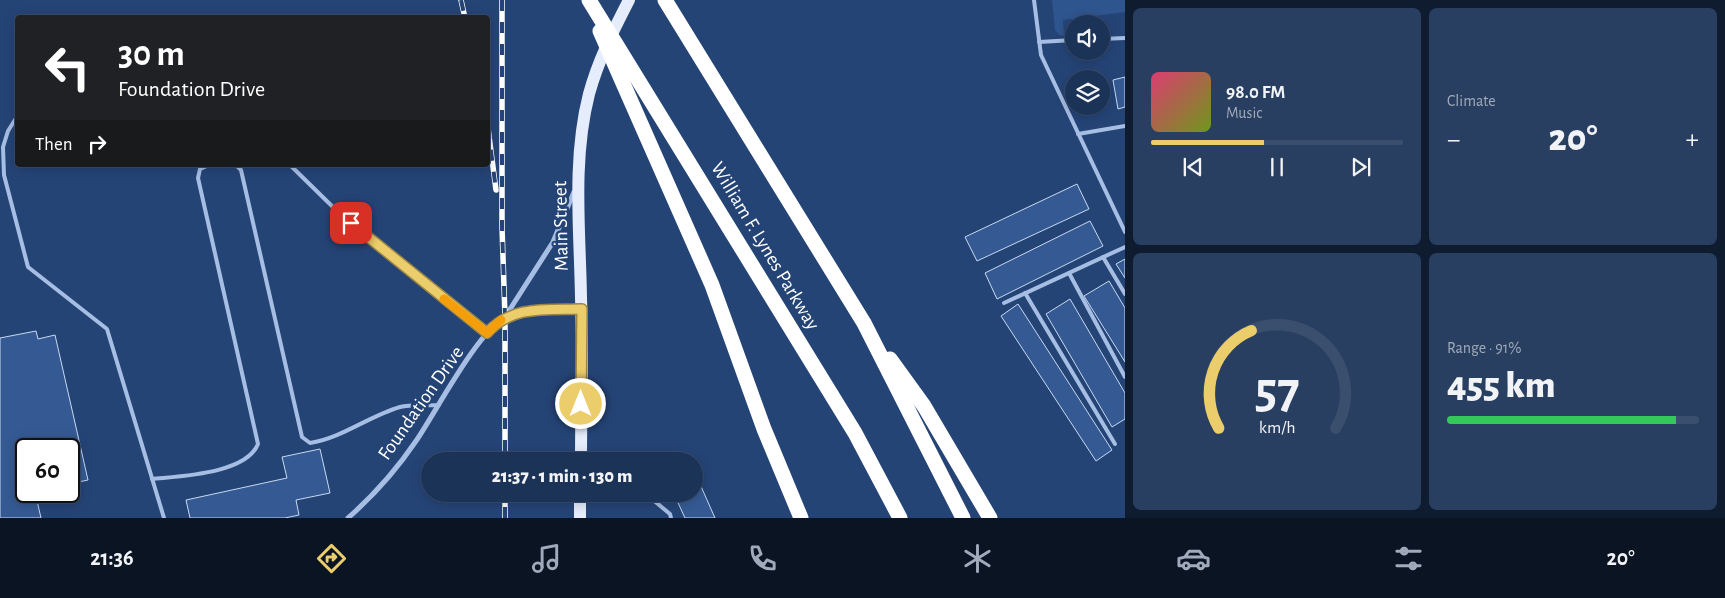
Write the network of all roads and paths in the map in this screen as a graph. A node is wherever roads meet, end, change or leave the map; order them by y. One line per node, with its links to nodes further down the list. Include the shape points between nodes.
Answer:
1 (588, 0): 38 (highway, via 712,286 764,429); 39 (highway, William F. Lynes Parkway, via 855,433)
2 (629, 0): 15 (main road, Main Street, via 602,52 589,94)
3 (665, 0): 25 (highway)
4 (1034, 0): 8 (lane)
5 (1125, 38): 6 (lane)
6 (1110, 39)
7 (1065, 41): 8 (lane)
8 (1039, 42): 11 (lane, via 1041,54)
9 (15, 120): 31 (lane, via 3,147 4,175 28,267 107,330)
10 (1125, 126): 11 (lane)
11 (1078, 134): 16 (lane)
12 (203, 167): 31 (lane, via 198,178 258,444 255,451 235,465)
13 (238, 167): 28 (lane, via 302,437 310,443 326,440 402,407)
14 (292, 167): 26 (lane, via 336,210)
15 (578, 180): 23 (main road, Main Street); 24 (street, via 553,242)
16 (1125, 232)
17 (1125, 247): 18 (lane)
18 (1103, 257): 19 (lane); 21 (lane)
19 (1068, 273): 20 (lane); 27 (lane)
20 (1025, 293): 22 (lane); 29 (lane)
21 (1125, 294)
22 (1004, 303)
23 (582, 309): 24 (street, Foundation Drive, via 527,310); 30 (main road, Main Street)
24 (505, 317): 26 (street, Foundation Drive)
25 (864, 323): 40 (highway); 41 (highway, via 924,406)
26 (487, 333): 28 (street, Foundation Drive)
27 (1125, 377)
28 (438, 405): 35 (street, Foundation Drive, via 415,442)
29 (1115, 444)
30 (581, 452)
31 (152, 479): 34 (lane)
32 (580, 502): 36 (main road)
33 (656, 502): 37 (lane)
34 (164, 518)
35 (348, 518)
36 (580, 518)
37 (671, 518)
38 (801, 518)
39 (900, 518)
40 (963, 518)
41 (990, 518)

